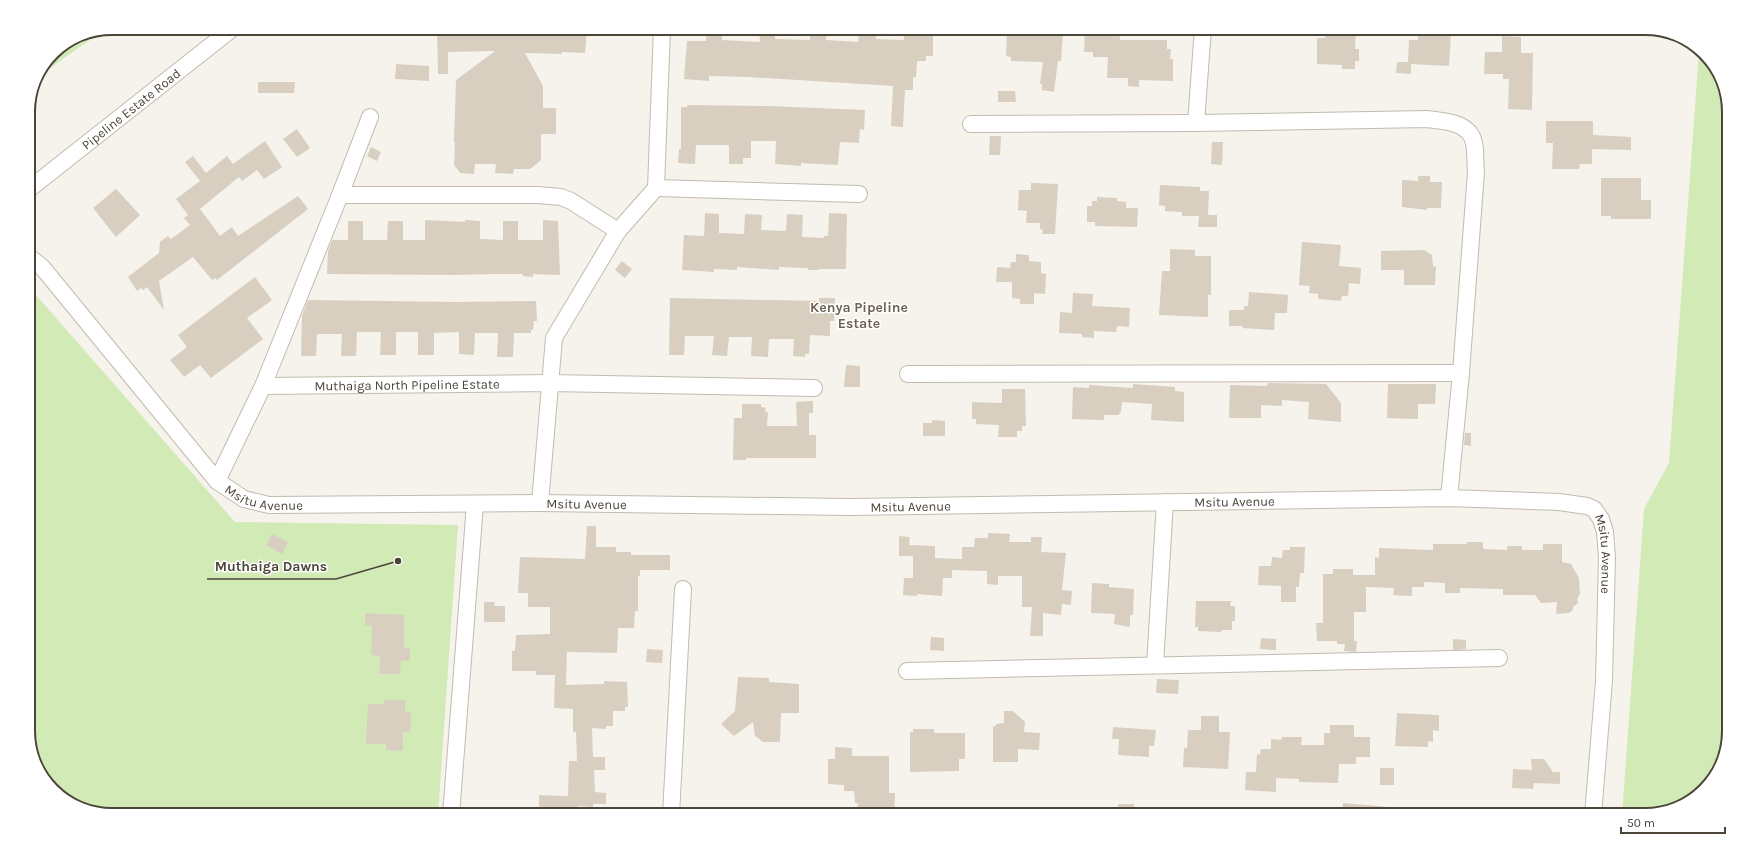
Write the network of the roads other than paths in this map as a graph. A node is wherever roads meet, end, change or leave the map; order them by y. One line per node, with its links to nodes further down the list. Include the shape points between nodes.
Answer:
1 (224, 35): 7 (street, Pipeline Estate Road)
2 (662, 35): 8 (street)
3 (1202, 35): 5 (street)
4 (370, 117): 10 (street)
5 (1196, 123): 6 (street); 13 (street, via 1427,119 1448,122 1464,128 1474,143 1476,172)
6 (971, 124)
7 (35, 184)
8 (656, 188): 9 (street); 11 (street)
9 (858, 194)
10 (340, 195): 11 (street, via 561,197 579,205); 16 (street)
11 (618, 231): 15 (street, via 554,338)
12 (35, 262): 18 (street, Msitu Avenue)
13 (1461, 373): 14 (street); 19 (street)
14 (908, 374)
15 (550, 383): 16 (street, Muthaiga North Pipeline Estate); 17 (street, Muthaiga North Pipeline Estate); 21 (street)
16 (263, 386): 18 (street)
17 (814, 388)
18 (217, 481): 22 (street, Msitu Avenue, via 244,499 269,504)
19 (1448, 498): 20 (street, Msitu Avenue); 29 (street, Msitu Avenue, via 1559,502 1587,506 1594,509 1601,519 1607,557 1604,682)
20 (1165, 502): 21 (street, Msitu Avenue, via 850,507); 25 (street)
21 (540, 503): 22 (street, Msitu Avenue)
22 (475, 504): 27 (street)
23 (683, 589): 28 (street)
24 (1499, 658): 25 (street)
25 (1155, 665): 26 (street)
26 (907, 671)
27 (452, 808)
28 (671, 808)
29 (1593, 808)

